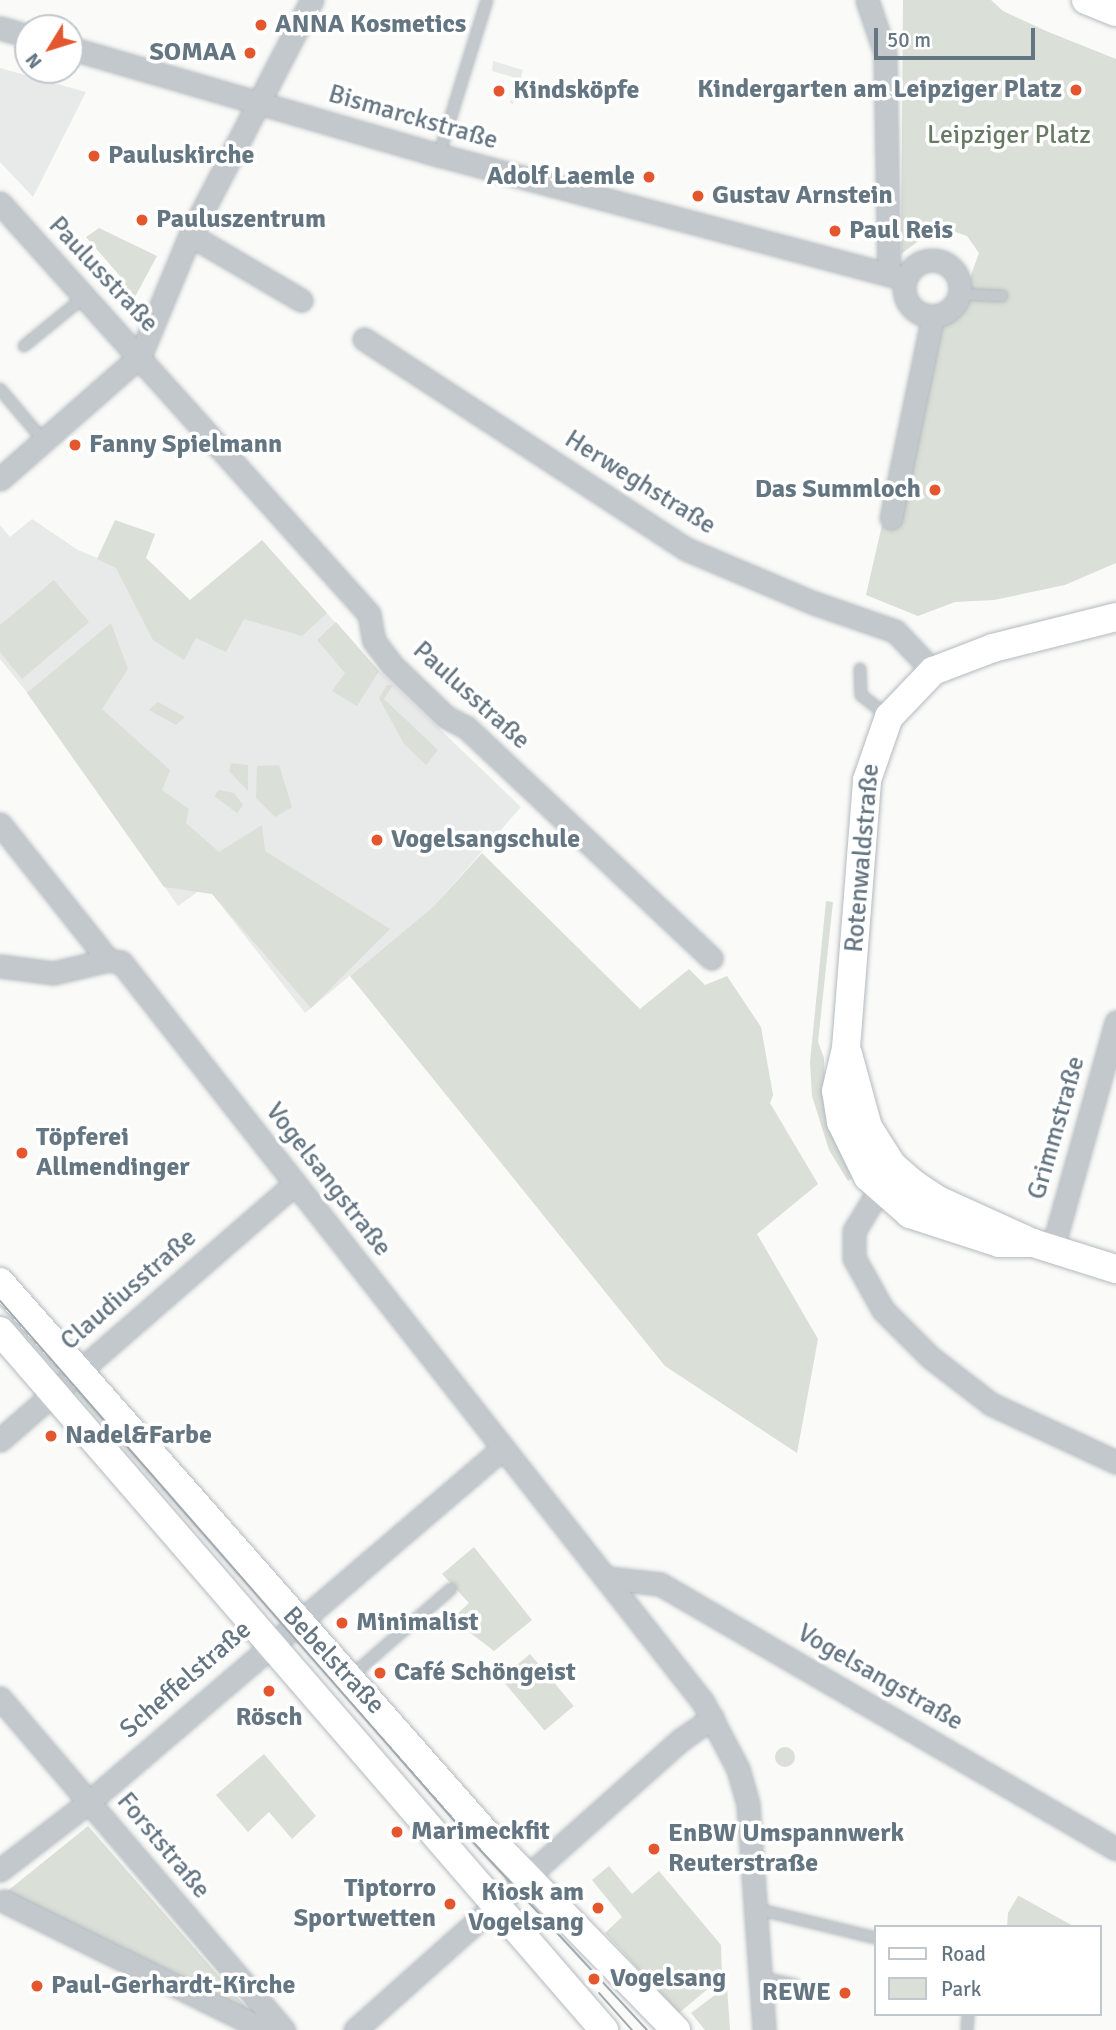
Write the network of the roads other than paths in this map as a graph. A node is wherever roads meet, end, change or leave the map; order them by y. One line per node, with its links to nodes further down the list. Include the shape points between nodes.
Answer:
1 (312, 0): 7 (street)
2 (486, 0): 8 (lane)
3 (867, 0): 11 (street, via 885,52)
4 (1086, 0): 5 (street)
5 (1116, 12)
6 (84, 52): 7 (street, Bismarckstraße)
7 (260, 103): 8 (street, Bismarckstraße); 10 (street)
8 (439, 155): 11 (street, Bismarckstraße)
9 (0, 203): 14 (street, Paulusstraße)
10 (190, 235): 15 (street); 19 (street)
11 (897, 276): 12 (street, via 937,261 957,276); 16 (street, via 907,300 922,314)
12 (960, 294): 13 (lane); 16 (street, via 944,314)
13 (1002, 296)
14 (84, 297): 18 (lane); 19 (street, Paulusstraße)
15 (301, 300)
16 (933, 316): 23 (street)
17 (364, 339): 26 (street, Herweghstraße, via 686,549 814,603 895,631)
18 (24, 346)
19 (140, 356): 21 (street); 29 (street, Paulusstraße, via 369,614 374,641 392,665 446,717 466,727)
20 (0, 388): 21 (lane)
21 (44, 441): 22 (street)
22 (0, 479)
23 (891, 518)
24 (1116, 617): 26 (street, Rotenwaldstraße, via 993,648)
25 (860, 669): 27 (lane, via 861,695)
26 (933, 671): 27 (street, Rotenwaldstraße)
27 (888, 717): 33 (street, Rotenwaldstraße, via 867,780 846,1048)
28 (0, 824): 30 (street, Vogelsangstraße)
29 (711, 958)
30 (108, 960): 31 (street, via 53,972); 34 (street, Vogelsangstraße, via 121,962)
31 (0, 966)
32 (1116, 1022): 35 (street, Grimmstraße)
33 (885, 1177): 35 (street, Rotenwaldstraße); 43 (street, via 846,1244 865,1285 930,1357 991,1404)
34 (295, 1184): 39 (street, Claudiusstraße); 42 (street, Vogelsangstraße)
35 (1043, 1247): 36 (street, Rotenwaldstraße)
36 (1116, 1269)
37 (0, 1282): 39 (street, Bebelstraße)
38 (0, 1331): 40 (street, Bebelstraße)
39 (76, 1372): 40 (street, Claudiusstraße); 46 (street, Bebelstraße)
40 (54, 1394): 41 (street, Claudiusstraße); 47 (street, Bebelstraße)
41 (0, 1440)
42 (503, 1448): 44 (street, Vogelsangstraße); 46 (street, Scheffelstraße)
43 (1116, 1462)
44 (608, 1578): 50 (street, Vogelsangstraße); 52 (street, Vogelsangstraße, via 660,1584)
45 (451, 1589): 48 (lane)
46 (301, 1623): 47 (street, Scheffelstraße); 48 (street, Bebelstraße)
47 (271, 1642): 51 (street, Scheffelstraße); 56 (street, Bebelstraße)
48 (350, 1678): 54 (street, Bebelstraße)
49 (0, 1698): 51 (street, Forststraße)
50 (712, 1718): 54 (street, via 682,1739); 57 (street, Vogelsangstraße, via 738,1769 748,1805)
51 (90, 1801): 53 (street, Scheffelstraße); 62 (street, Forststraße, via 98,1818)
52 (1116, 1849)
53 (0, 1870)
54 (530, 1878): 56 (street); 65 (street, Bebelstraße)
55 (4, 1901): 61 (street)
56 (497, 1908): 63 (street); 64 (street, Bebelstraße)
57 (757, 1909): 58 (lane); 59 (street, Vogelsangstraße)
58 (874, 1938)
59 (760, 1977): 60 (lane); 66 (street, Vogelsangstraße)
60 (795, 1985)
61 (265, 2030)
62 (284, 2030)
63 (355, 2030)
64 (604, 2030)
65 (676, 2030)
66 (764, 2030)

